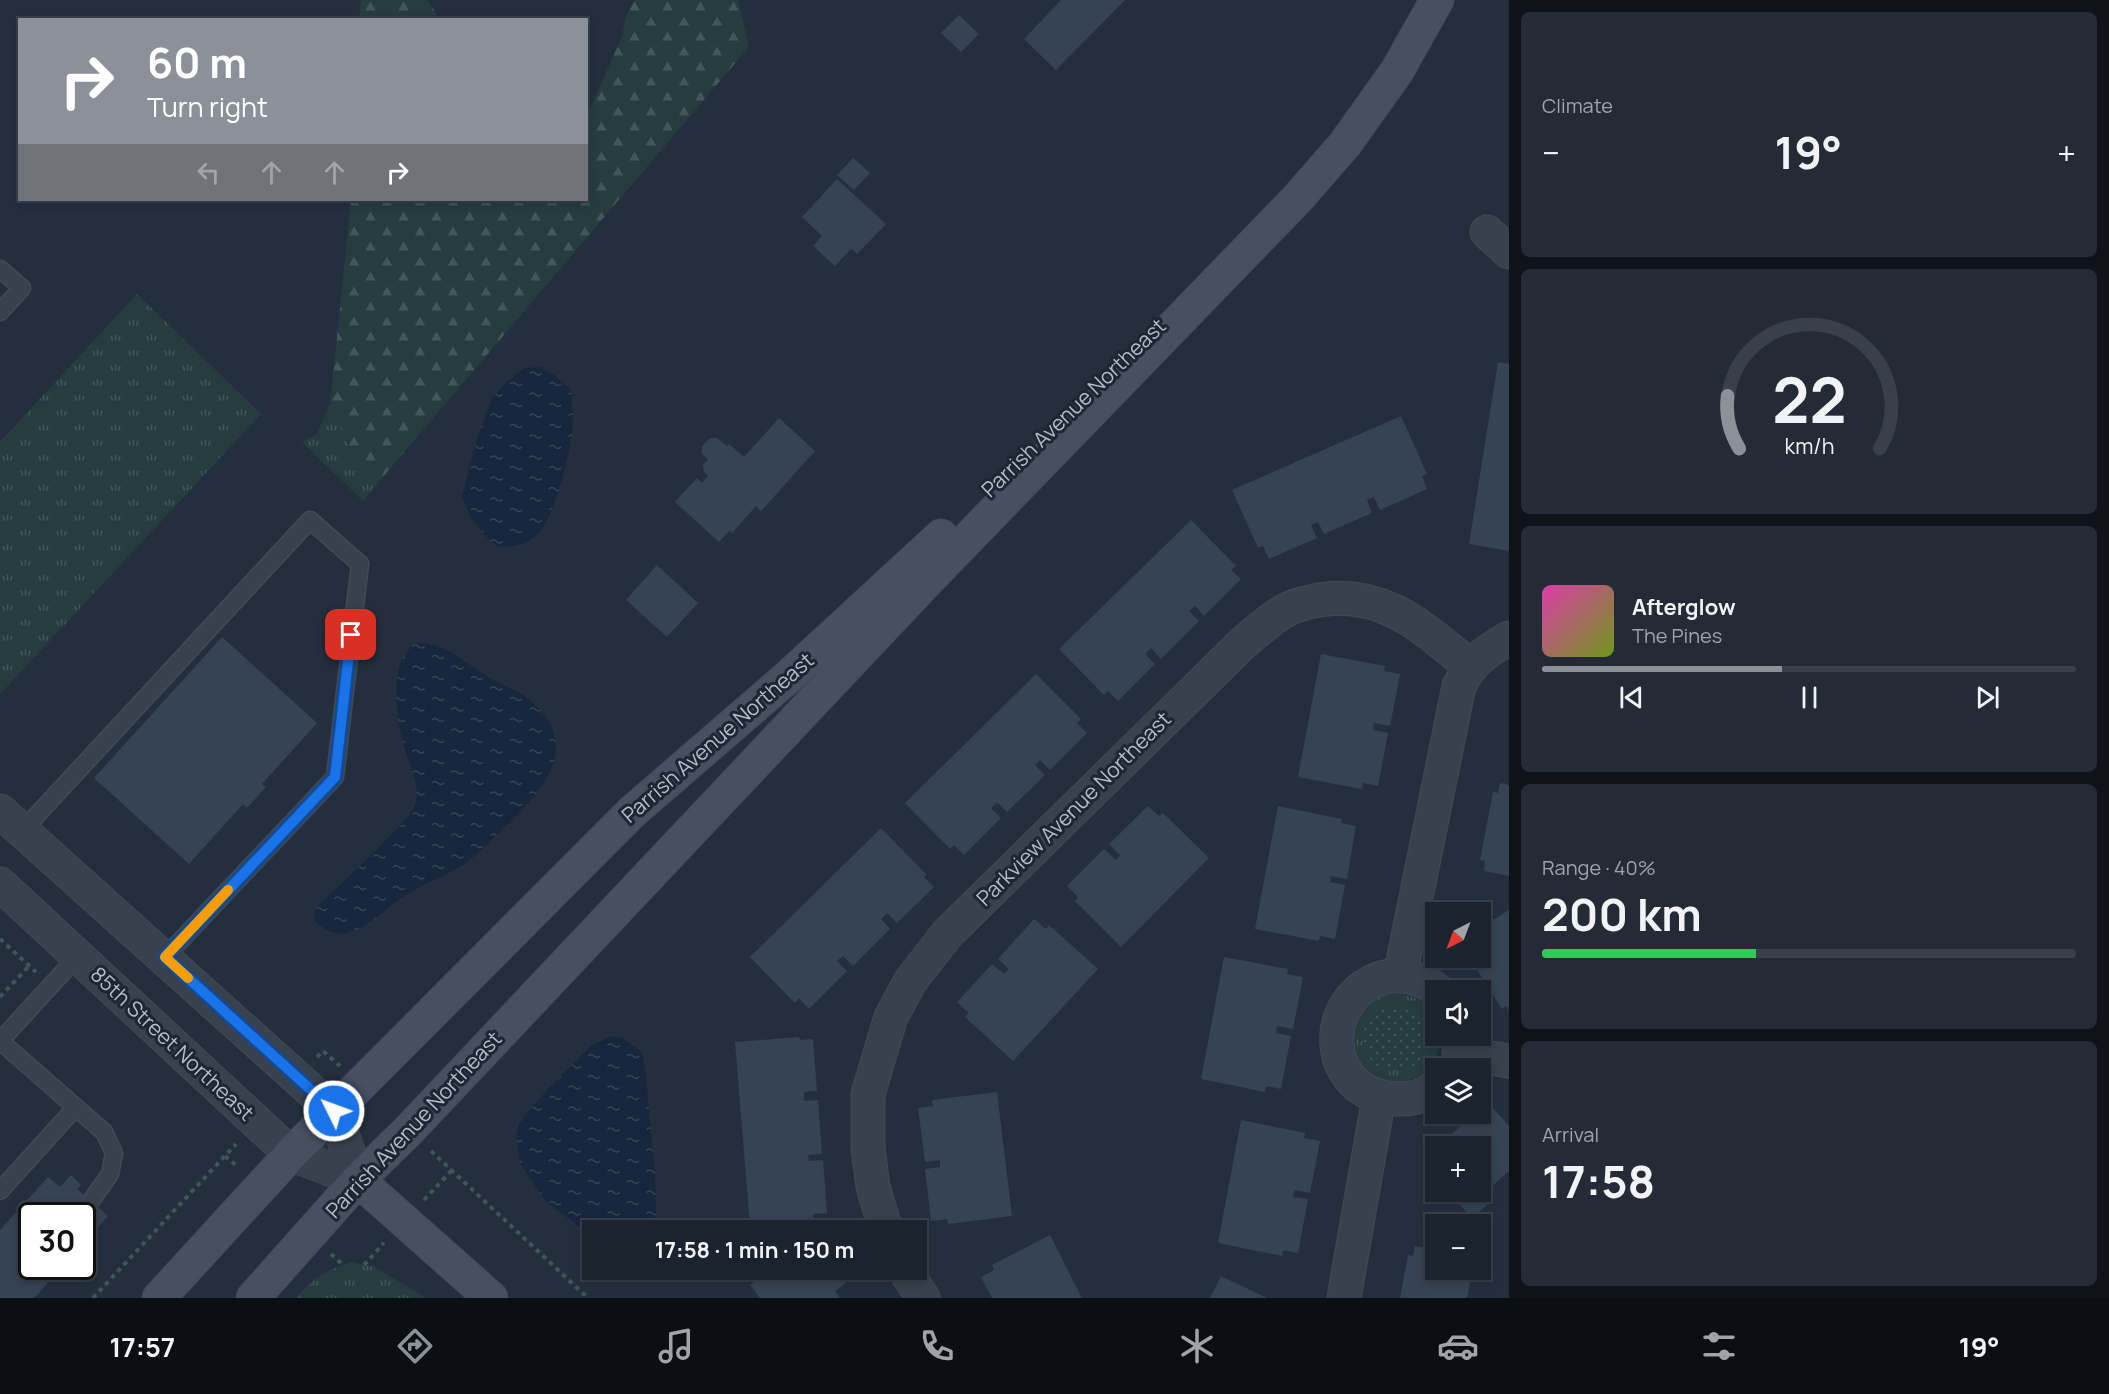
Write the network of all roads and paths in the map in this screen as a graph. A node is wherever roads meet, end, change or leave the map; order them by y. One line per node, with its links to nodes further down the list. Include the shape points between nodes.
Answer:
1 (1437, 0): 2 (main road, Parrish Avenue Northeast, via 1397,71 1345,144)
2 (1297, 199): 23 (main road, Parrish Avenue Northeast, via 1122,360 912,564 632,812); 27 (main road, Parrish Avenue Northeast, via 926,582)
3 (0, 269): 4 (lane, via 22,288)
4 (0, 312)
5 (1509, 638): 6 (street)
6 (1470, 666): 14 (street, via 1459,686); 30 (street, Parkview Avenue Northeast, via 1417,623 1389,608 1362,600 1333,598 1290,608 1244,642 948,933 911,980 891,1017 868,1094 868,1148 873,1187)
7 (11, 820): 11 (street, 85th Street Northeast); 11 (lane, via 310,520 360,564 335,777)
8 (0, 884): 10 (street, 85th Street Northeast)
9 (0, 939): 12 (path)
10 (78, 956): 17 (lane); 24 (street, 85th Street Northeast)
11 (165, 957): 23 (street, 85th Street Northeast)
12 (29, 966): 13 (path); 16 (path)
13 (36, 973)
14 (1400, 976): 15 (street); 21 (street, via 1370,982 1353,995 1341,1012 1336,1032 1338,1053 1347,1072 1360,1087)
15 (1425, 982)
16 (0, 997)
17 (0, 1041): 22 (lane)
18 (1457, 1052): 19 (street)
19 (1509, 1061)
20 (1425, 1093): 21 (street, via 1399,1100)
21 (1379, 1096): 38 (street)
22 (76, 1107): 28 (lane); 29 (lane, via 104,1132 114,1153 110,1174)
23 (334, 1111): 24 (main road, Parrish Avenue Northeast); 27 (street, 85th Street Northeast)
24 (291, 1154): 27 (street, 85th Street Northeast); 33 (main road, Parrish Avenue Northeast)
25 (225, 1156): 32 (path)
26 (452, 1170): 36 (path)
27 (358, 1180): 34 (main road, Parrish Avenue Northeast); 35 (main road, 85th Street Northeast)
28 (0, 1191)
29 (91, 1201)
30 (883, 1220)
31 (911, 1280): 37 (street)
32 (93, 1298)
33 (159, 1298)
34 (253, 1298)
35 (491, 1298)
36 (588, 1298)
37 (923, 1298)
38 (1344, 1298)

